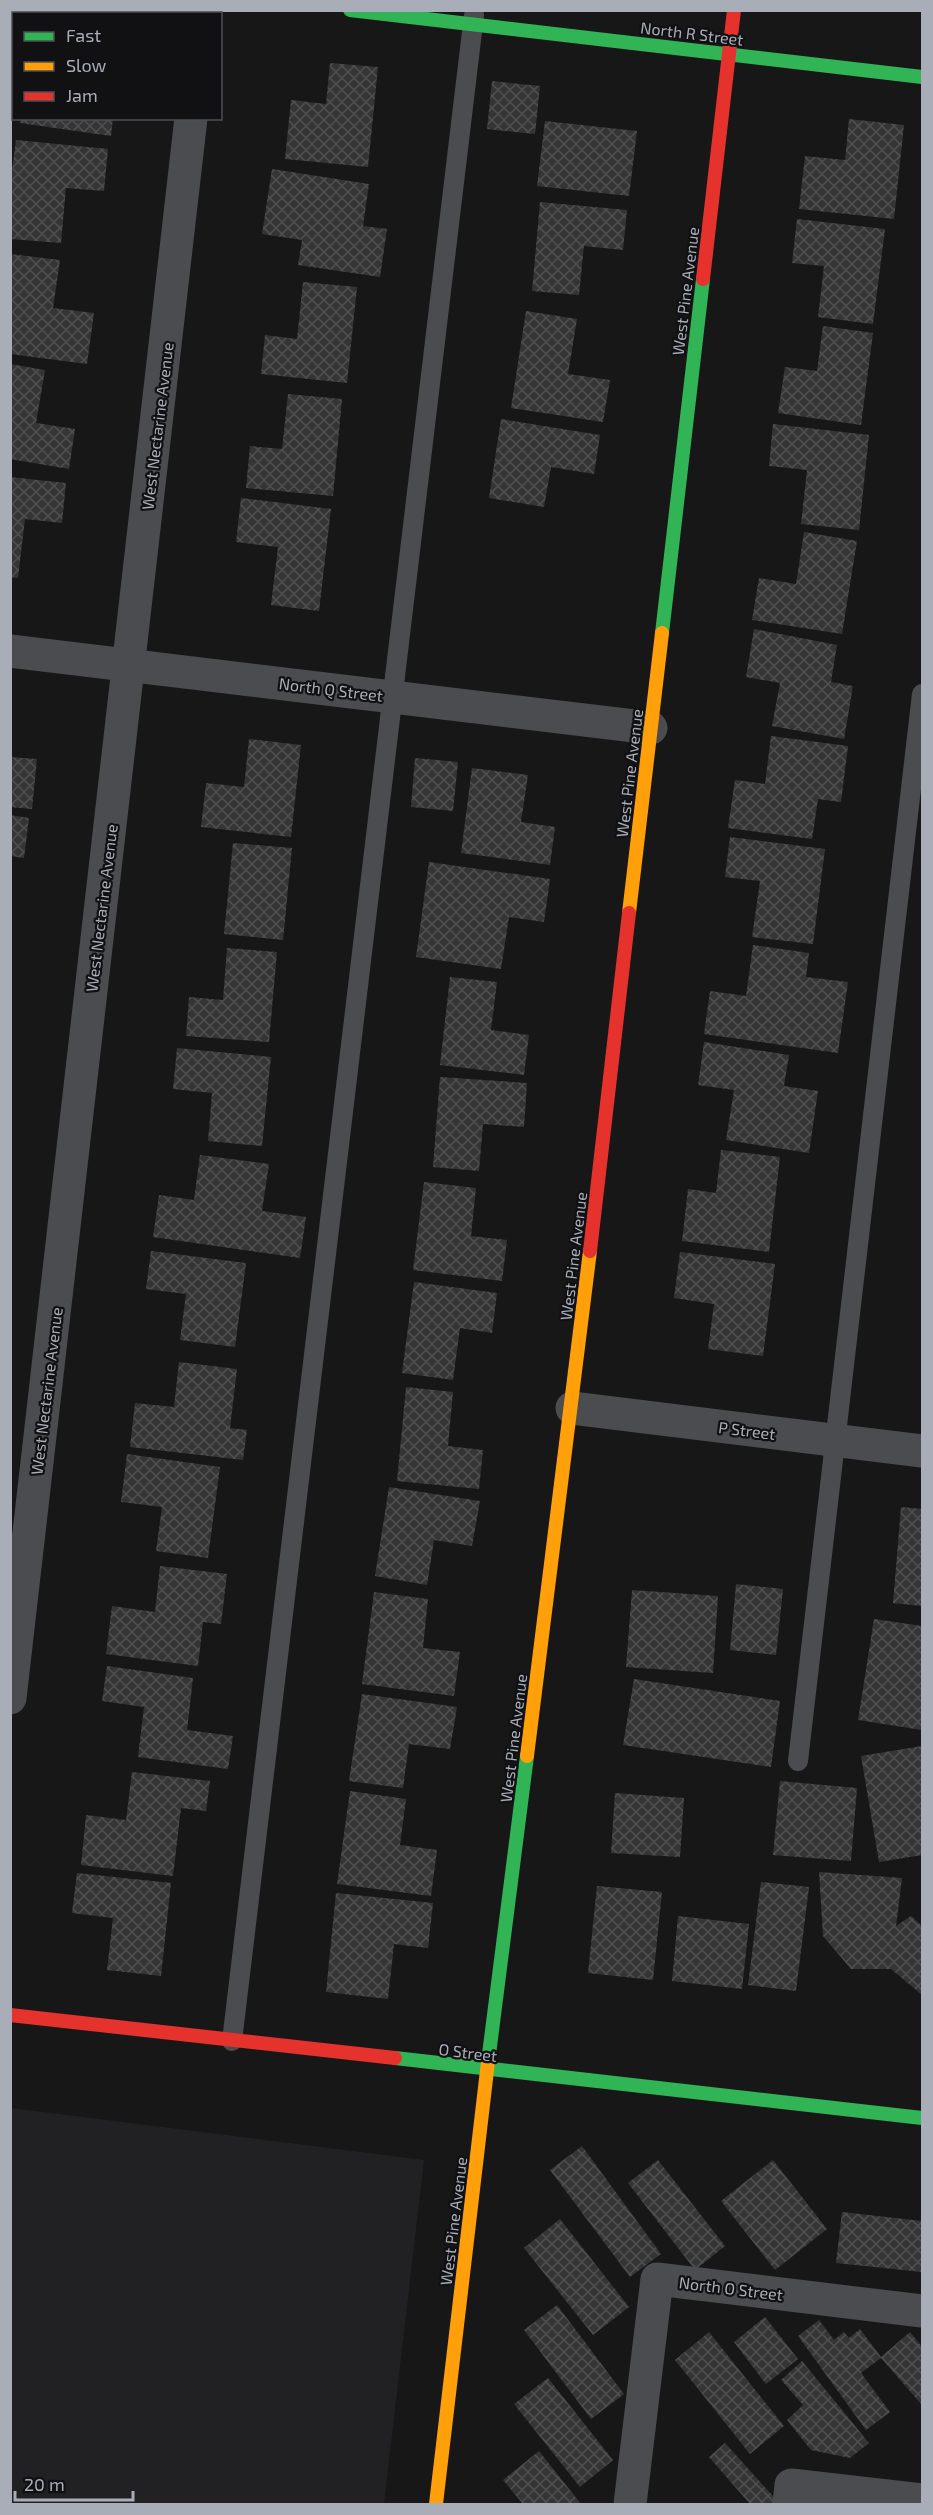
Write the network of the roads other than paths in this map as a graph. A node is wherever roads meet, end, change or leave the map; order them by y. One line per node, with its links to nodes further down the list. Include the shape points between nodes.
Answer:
1 (350, 10): 3 (street, North R Street)
2 (734, 10): 4 (street, West Pine Avenue)
3 (474, 17): 4 (street, North R Street); 10 (lane)
4 (729, 54): 5 (street, North R Street); 11 (street, West Pine Avenue)
5 (922, 77)
6 (192, 120): 8 (street, West Nectarine Avenue)
7 (10, 651): 8 (street, North Q Street)
8 (129, 665): 10 (street, North Q Street); 15 (street, West Nectarine Avenue)
9 (922, 694): 13 (lane)
10 (392, 696): 11 (street, North Q Street); 18 (lane)
11 (651, 728): 12 (street, West Pine Avenue)
12 (572, 1408): 13 (street, P Street); 19 (street, West Pine Avenue)
13 (837, 1441): 14 (street, P Street); 16 (lane)
14 (922, 1451)
15 (10, 1698)
16 (798, 1761)
17 (10, 2015): 18 (street, O Street)
18 (232, 2041): 19 (street, O Street)
19 (487, 2071): 20 (street, O Street); 23 (street, West Pine Avenue)
20 (922, 2118)
21 (922, 2312): 24 (street, North O Street, via 657,2279)
22 (922, 2500): 25 (street, via 791,2485)
23 (436, 2505)
24 (630, 2505)
25 (789, 2505)

